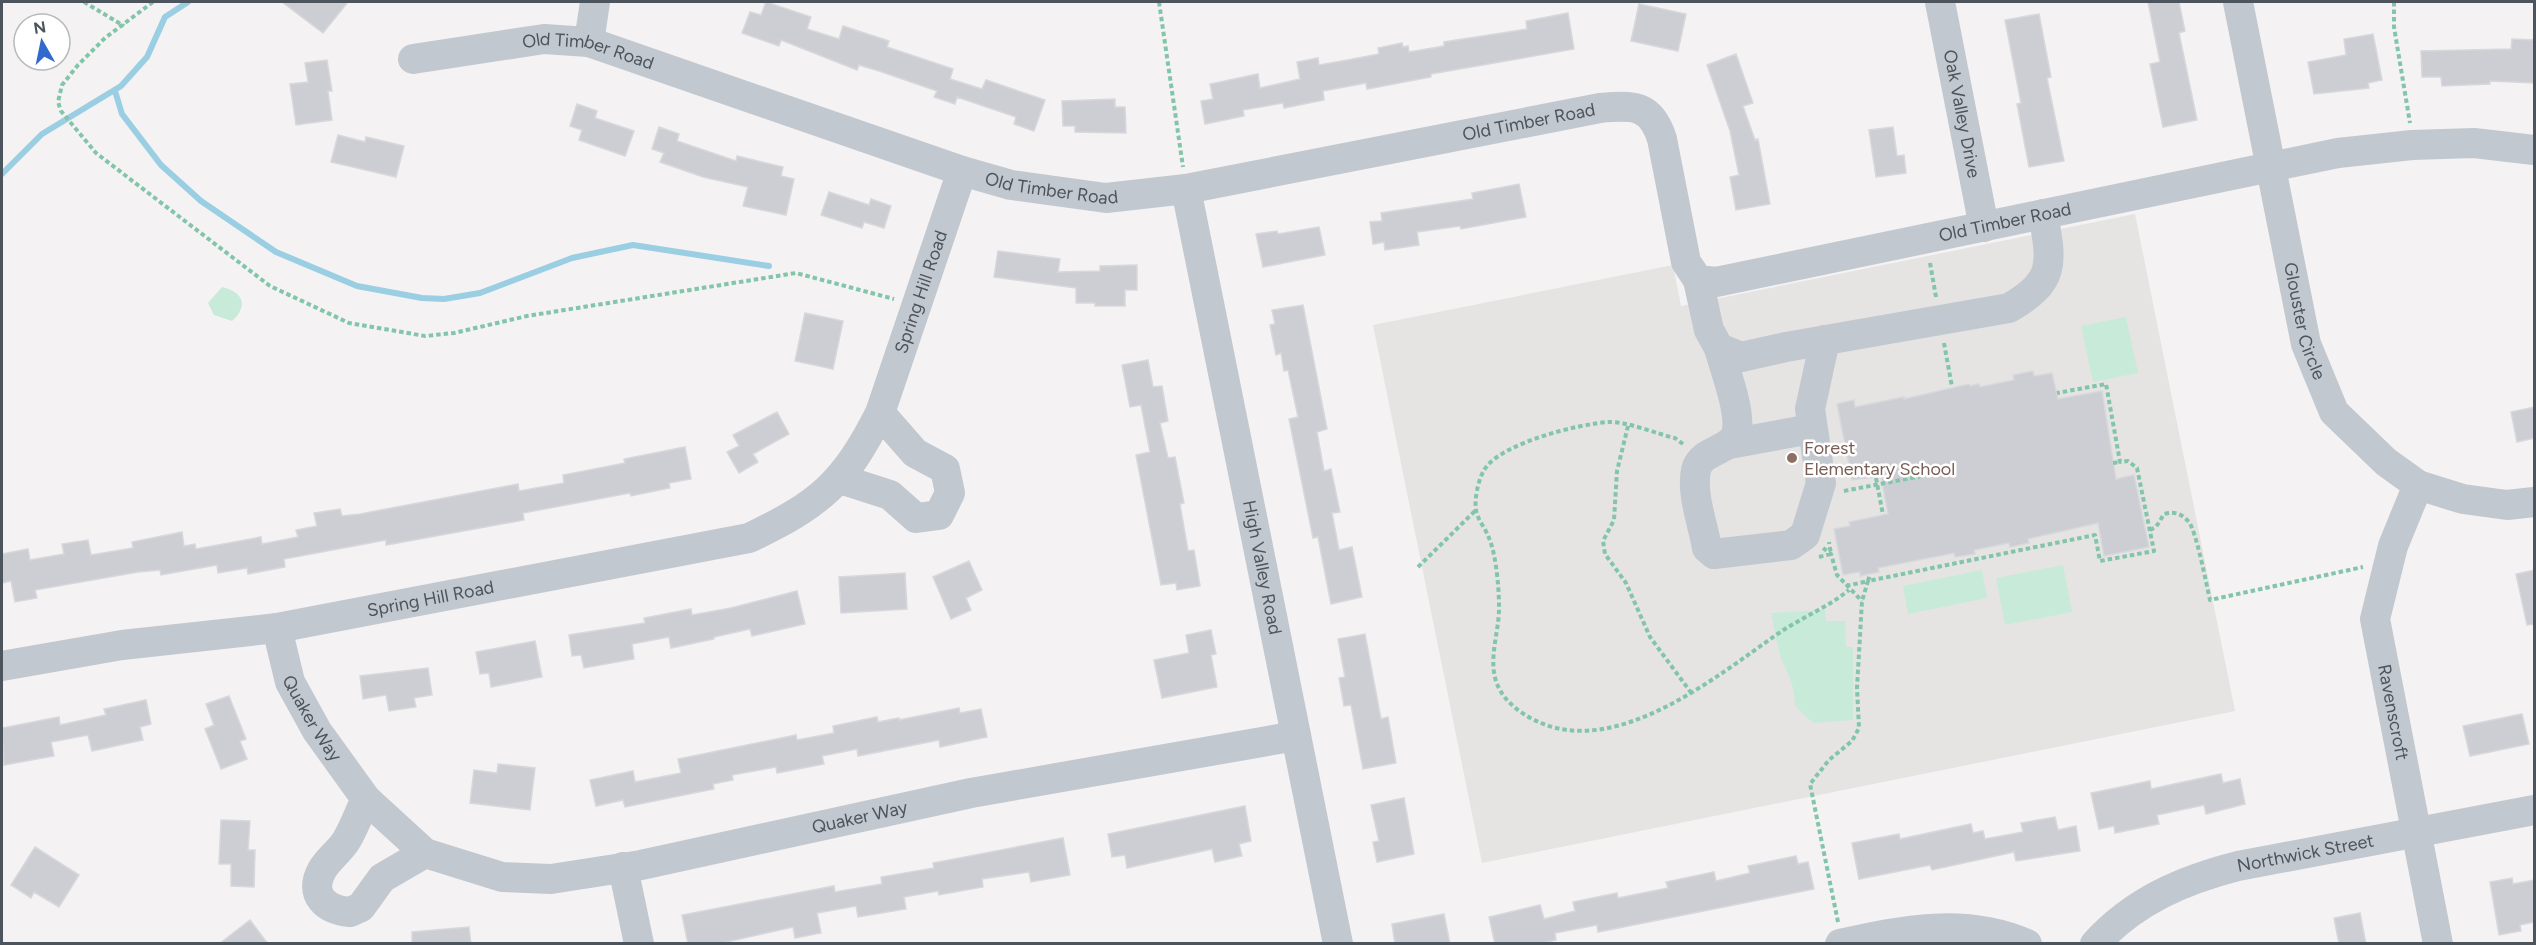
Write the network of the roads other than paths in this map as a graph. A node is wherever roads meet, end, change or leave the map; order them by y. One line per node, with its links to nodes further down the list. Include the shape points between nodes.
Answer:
1 (596, 2): 4 (street)
2 (1940, 2): 11 (street, Oak Valley Drive)
3 (2238, 2): 7 (street, Glouster Circle)
4 (590, 42): 5 (street, Old Timber Road, via 544,39); 8 (street, Old Timber Road)
5 (413, 59)
6 (2535, 150): 7 (street, Old Timber Road, via 2474,143 2412,144)
7 (2270, 166): 10 (street, Old Timber Road); 19 (street, Glouster Circle, via 2306,344 2334,412 2386,462)
8 (962, 171): 9 (street, Old Timber Road, via 1011,185 1106,198); 15 (street, Spring Hill Road)
9 (1186, 189): 12 (street, Old Timber Road, via 1600,108 1628,106 1649,113 1656,121 1686,262); 23 (street, High Valley Road)
10 (2043, 214): 11 (street, Old Timber Road); 13 (street, via 2050,252 2047,275 2029,297 2008,308)
11 (1984, 227): 12 (street, Old Timber Road, via 1716,282)
12 (1698, 280): 14 (street, via 1709,330)
13 (1825, 340): 14 (street, via 1741,357); 16 (street, via 1810,409)
14 (1719, 348): 17 (street, via 1737,431)
15 (880, 413): 18 (street, Spring Hill Road); 18 (street, via 915,453 945,470 950,493 939,515 916,518 890,495)
16 (1811, 429): 17 (street); 17 (street, via 1821,483 1805,535 1791,545 1714,554 1707,548 1695,484 1697,468)
17 (1716, 451)
18 (840, 479): 21 (street, Spring Hill Road, via 788,519 749,538)
19 (2418, 485): 20 (street, Glouster Circle, via 2463,499 2507,505); 26 (street, Ravenscroft, via 2393,546 2375,619)
20 (2535, 502)
21 (277, 628): 22 (street, Spring Hill Road, via 122,645); 24 (street, Quaker Way, via 290,682 317,731)
22 (2, 666)
23 (1296, 736): 28 (street, Quaker Way, via 971,793); 31 (street, High Valley Road)
24 (366, 799): 27 (street, Quaker Way); 27 (street, via 345,842 322,869 317,882 318,898 326,907 350,912 361,907 382,878)
25 (2535, 810): 26 (street, Northwick Street)
26 (2415, 833): 33 (street, Northwick Street, via 2205,874 2150,898 2109,928); 34 (street, Ravenscroft)
27 (425, 853): 28 (street, Quaker Way, via 502,877 551,879)
28 (623, 867): 30 (street)
29 (1840, 943): 32 (street, via 1940,927 1977,929)
30 (639, 944)
31 (1338, 944)
32 (2027, 944)
33 (2095, 944)
34 (2438, 944)

